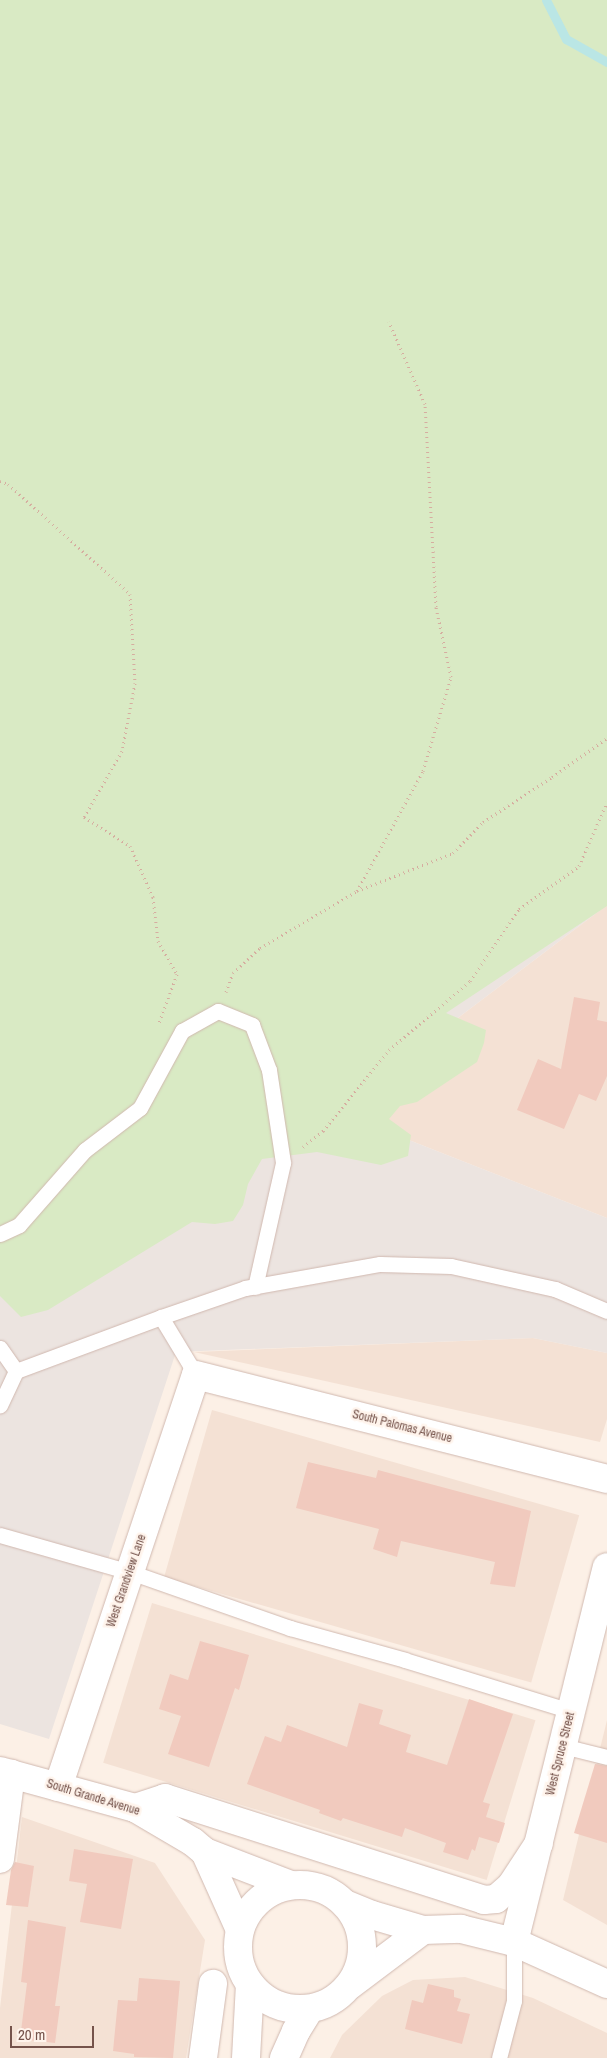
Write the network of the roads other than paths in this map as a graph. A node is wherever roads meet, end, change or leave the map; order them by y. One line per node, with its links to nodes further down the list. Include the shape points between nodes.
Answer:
1 (0, 1234): 2 (lane, via 19,1225 85,1150 140,1108 182,1031 218,1011 252,1025 269,1070 284,1163)
2 (255, 1286): 3 (lane, via 380,1264 451,1266 555,1289); 4 (lane)
3 (607, 1311)
4 (161, 1317): 6 (lane); 7 (lane)
5 (0, 1348): 6 (lane)
6 (16, 1371): 8 (lane)
7 (196, 1375): 9 (street, South Palomas Avenue); 12 (street, West Grandview Lane)
8 (0, 1405)
9 (607, 1479)
10 (0, 1535): 12 (lane)
11 (607, 1567): 13 (street, West Spruce Street)
12 (130, 1572): 13 (lane, via 290,1628); 17 (street, West Grandview Lane)
13 (571, 1711): 14 (street, West Spruce Street)
14 (562, 1746): 15 (lane); 19 (street, West Spruce Street)
15 (607, 1757)
16 (6, 1772): 17 (street, South Grande Avenue); 21 (street)
17 (58, 1787): 18 (street, South Grande Avenue)
18 (135, 1808): 19 (street, via 165,1798 484,1900 496,1899 511,1886); 20 (street, South Grande Avenue)
19 (539, 1843): 26 (street, West Spruce Street)
20 (205, 1852): 22 (street, South Grande Avenue); 24 (street, South Grande Avenue)
21 (0, 1859)
22 (291, 1885): 23 (street, via 311,1886 329,1892); 24 (street, via 274,1890 259,1900)
23 (345, 1904): 25 (street); 30 (street, via 361,1935 362,1953 358,1970)
24 (240, 1930): 28 (street, via 241,1968)
25 (423, 1930): 26 (street, via 461,1929); 30 (street)
26 (514, 1942): 29 (street); 35 (lane, via 514,2001)
27 (214, 1984): 32 (street)
28 (250, 1984): 31 (street, via 277,2005); 33 (street)
29 (607, 1984)
30 (349, 1986): 31 (street, via 338,1996)
31 (310, 2009): 34 (street, via 296,2030)
32 (203, 2058)
33 (246, 2058)
34 (284, 2058)
35 (499, 2058)

